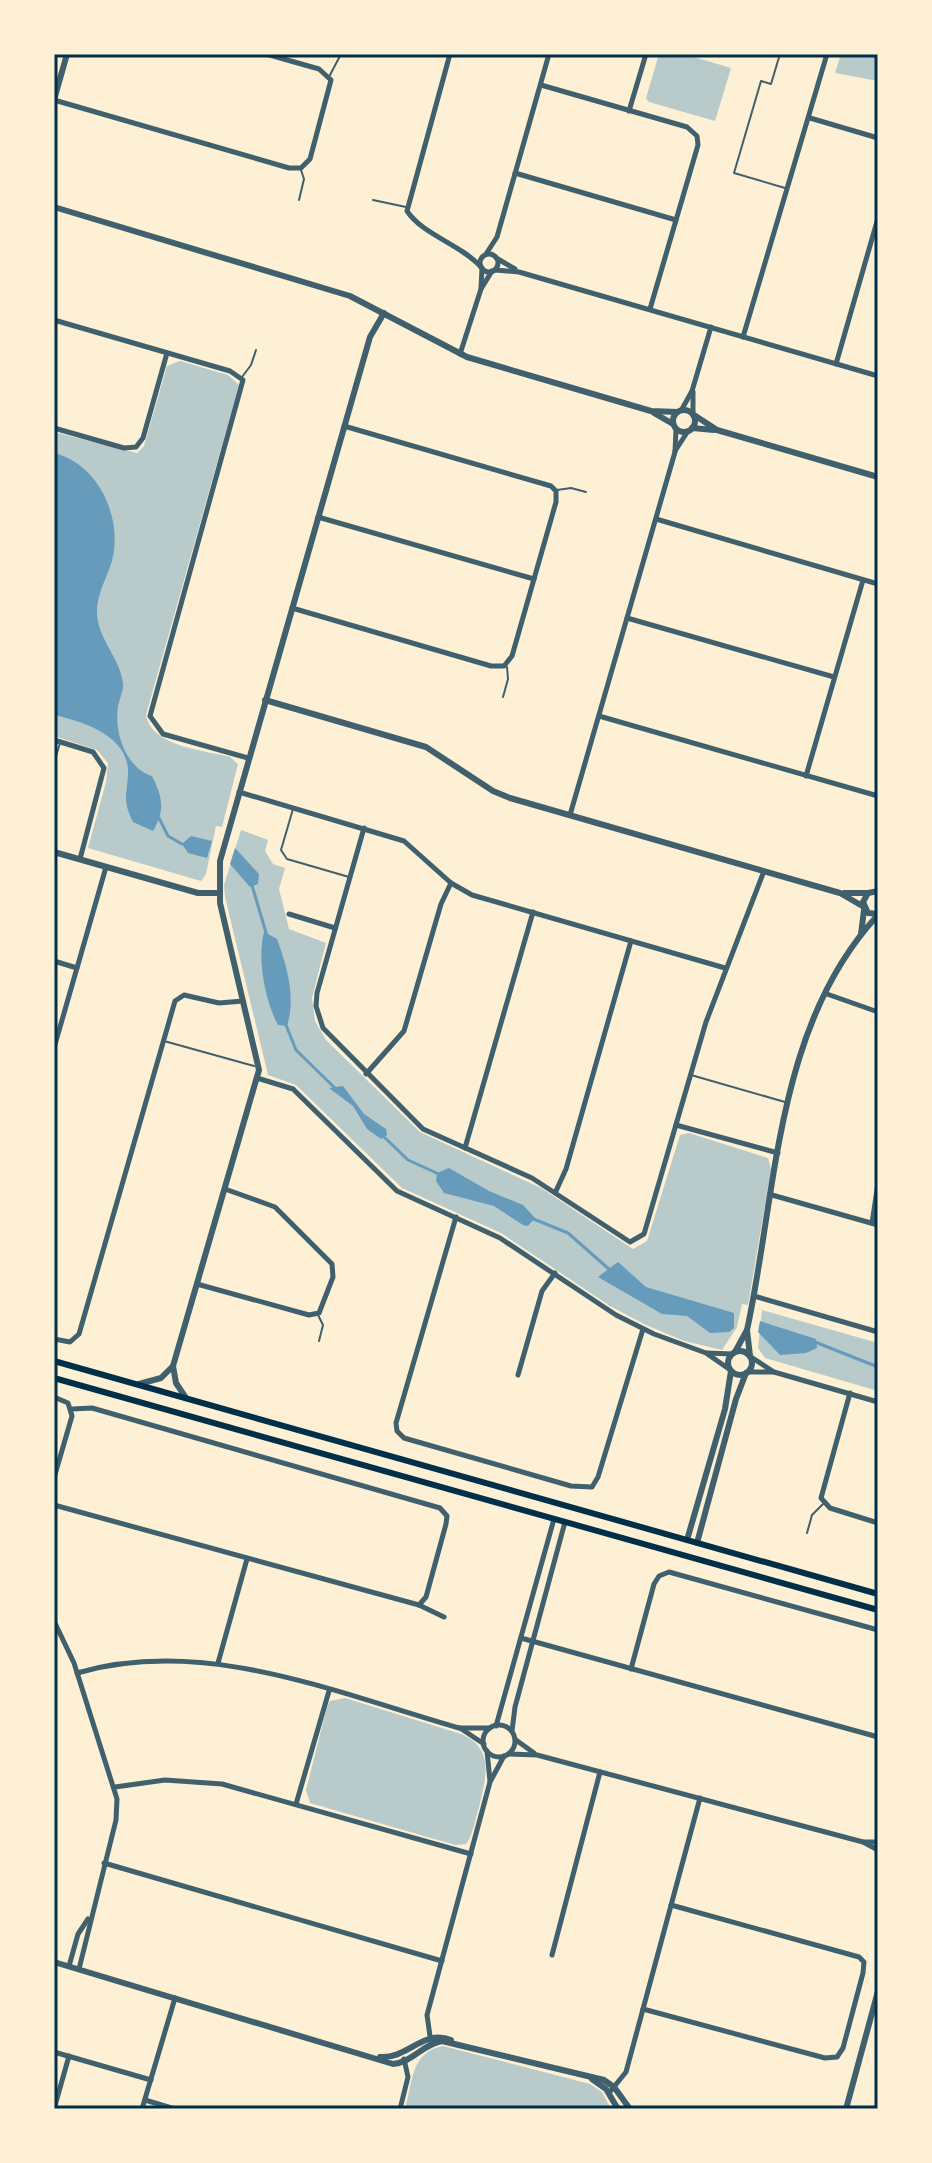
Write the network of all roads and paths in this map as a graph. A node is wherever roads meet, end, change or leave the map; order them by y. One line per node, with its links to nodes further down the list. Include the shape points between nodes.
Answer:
1 (67, 54): 11 (street)
2 (266, 54): 9 (street)
3 (341, 54): 9 (lane)
4 (450, 54): 20 (street)
5 (549, 54): 10 (street)
6 (646, 54): 12 (street)
7 (780, 54): 17 (lane, via 771,84 761,81 734,173)
8 (827, 54): 13 (street)
9 (329, 76): 15 (street, via 310,159)
10 (541, 85): 12 (street); 16 (street)
11 (54, 100): 15 (street)
12 (629, 111): 23 (street, via 687,127 697,136)
13 (810, 118): 14 (street); 17 (street)
14 (878, 138)
15 (301, 168): 18 (lane)
16 (515, 173): 23 (street); 24 (street)
17 (787, 188): 36 (street)
18 (299, 200)
19 (373, 200): 20 (lane)
20 (407, 207): 25 (street, via 415,220)
21 (54, 210): 33 (street, via 338,292)
22 (878, 218): 40 (street)
23 (676, 220): 32 (street)
24 (497, 237): 26 (street); 27 (street)
25 (467, 252): 26 (street); 28 (street)
26 (484, 254): 27 (street); 28 (street)
27 (497, 258): 29 (street); 30 (street)
28 (481, 267): 29 (street); 31 (street)
29 (494, 270): 30 (street); 31 (street)
30 (519, 272): 32 (street)
31 (481, 289): 39 (street)
32 (650, 310): 35 (street)
33 (384, 313): 39 (street); 47 (street, via 372,331)
34 (54, 320): 38 (street)
35 (711, 327): 36 (street); 43 (street)
36 (743, 337): 40 (street)
37 (256, 350): 42 (lane)
38 (167, 353): 42 (street); 49 (street, via 136,447)
39 (460, 354): 45 (street)
40 (836, 364): 41 (street)
41 (878, 376)
42 (242, 377): 69 (street, via 150,716 163,734)
43 (692, 391): 44 (street); 46 (street)
44 (680, 410): 45 (street); 46 (street); 48 (street)
45 (651, 411): 48 (street)
46 (694, 414): 50 (street); 51 (street)
47 (344, 426): 54 (street); 56 (street)
48 (675, 427): 50 (street); 52 (street)
49 (54, 428)
50 (690, 430): 51 (street); 52 (street)
51 (717, 430): 53 (street)
52 (675, 452): 57 (street)
53 (878, 477)
54 (556, 491): 55 (lane); 58 (street)
55 (586, 492)
56 (318, 517): 58 (street); 61 (street)
57 (656, 519): 59 (street); 62 (street)
58 (534, 579): 63 (street)
59 (863, 580): 60 (street); 64 (street)
60 (878, 584)
61 (292, 608): 63 (street, via 491,666); 66 (street)
62 (627, 618): 64 (street); 67 (street)
63 (506, 665): 65 (lane, via 509,676)
64 (834, 677): 71 (street)
65 (503, 697)
66 (265, 700): 69 (street); 75 (street, via 426,747 493,791)
67 (599, 716): 71 (street); 75 (street)
68 (57, 741): 70 (lane); 78 (street, via 93,752 104,768)
69 (248, 758): 72 (street)
70 (54, 763)
71 (806, 776): 73 (street)
72 (238, 792): 74 (street); 85 (street, via 221,854)
73 (878, 796)
74 (293, 808): 76 (street); 81 (lane, via 281,850 287,859)
75 (570, 815): 80 (street)
76 (364, 828): 81 (street); 82 (street, via 411,845)
77 (54, 852): 78 (street)
78 (80, 859): 79 (street)
79 (106, 867): 85 (street, via 198,893); 95 (street)
80 (764, 871): 86 (street); 96 (street)
81 (350, 877): 91 (street)
82 (451, 883): 88 (street, via 472,895); 103 (street, via 402,1036)
83 (878, 883): 84 (street)
84 (872, 892): 86 (street); 87 (street, via 863,899)
85 (219, 893): 98 (street)
86 (840, 893): 87 (street)
87 (864, 908): 90 (street); 92 (street)
88 (533, 912): 93 (street); 108 (street)
89 (289, 914): 91 (street)
90 (878, 915): 92 (street)
91 (335, 928): 103 (street, via 318,986 317,1011 327,1033)
92 (861, 934): 97 (street)
93 (631, 941): 96 (street); 112 (street)
94 (54, 961): 95 (street)
95 (77, 968): 101 (street)
96 (725, 968): 104 (street)
97 (827, 994): 99 (street); 106 (street)
98 (243, 1001): 100 (street, via 181,996); 102 (street)
99 (878, 1012)
100 (163, 1041): 102 (lane); 123 (street, via 75,1340)
101 (54, 1048)
102 (259, 1067): 105 (street)
103 (366, 1074): 108 (street, via 419,1126)
104 (690, 1075): 106 (lane); 107 (street)
105 (257, 1078): 111 (street); 114 (street, via 293,1089 397,1191)
106 (787, 1102): 109 (street)
107 (676, 1125): 109 (street); 112 (street, via 645,1231 633,1242)
108 (465, 1148): 112 (street)
109 (778, 1153): 113 (street)
110 (878, 1183): 115 (street)
111 (225, 1189): 117 (street); 119 (street, via 270,1204 332,1264 329,1292)
112 (556, 1191)
113 (772, 1195): 115 (street); 118 (street)
114 (456, 1217): 116 (street); 120 (street, via 396,1423 404,1438 589,1488 597,1481)
115 (875, 1224)
116 (555, 1273): 120 (street); 133 (street, via 542,1291)
117 (197, 1284): 119 (street); 129 (street)
118 (754, 1296): 121 (street); 122 (street)
119 (318, 1314): 124 (lane, via 323,1325)
120 (643, 1329): 125 (street)
121 (747, 1330): 126 (street); 127 (street)
122 (878, 1332)
123 (54, 1339)
124 (319, 1341)
125 (706, 1353): 126 (street); 130 (street)
126 (734, 1353): 127 (street); 130 (street)
127 (750, 1357): 131 (street); 132 (street)
128 (54, 1361): 135 (main road)
129 (173, 1366): 135 (street, via 159,1379); 138 (street)
130 (730, 1370): 132 (street); 149 (street, via 728,1397)
131 (774, 1372): 132 (street); 136 (street)
132 (747, 1373): 150 (street)
133 (518, 1375)
134 (54, 1378): 145 (main road)
135 (135, 1384): 138 (main road)
136 (850, 1393): 139 (street); 142 (street, via 822,1492)
137 (54, 1397): 140 (street)
138 (186, 1398): 144 (main road)
139 (878, 1402)
140 (72, 1409): 141 (street); 154 (street, via 92,1408 440,1508 446,1524 426,1597)
141 (54, 1478)
142 (824, 1504): 147 (street); 148 (lane, via 812,1515)
143 (54, 1505): 152 (street)
144 (563, 1505): 145 (main road); 146 (main road); 149 (main road)
145 (554, 1519): 146 (main road); 159 (street)
146 (565, 1522): 151 (main road); 160 (street)
147 (878, 1523)
148 (807, 1533)
149 (687, 1540): 150 (main road); 151 (main road)
150 (697, 1543): 151 (main road); 153 (main road)
151 (688, 1557): 155 (main road)
152 (247, 1559): 154 (street); 161 (street)
153 (878, 1594)
154 (419, 1605): 156 (street)
155 (878, 1610)
156 (444, 1617)
157 (54, 1621): 163 (street)
158 (878, 1630): 162 (street, via 665,1573 654,1584)
159 (521, 1638): 160 (street); 165 (street)
160 (532, 1641): 162 (street); 167 (street)
161 (218, 1663): 163 (street, via 143,1661); 164 (street)
162 (631, 1669): 168 (street)
163 (77, 1673): 176 (street)
164 (329, 1691): 166 (street); 178 (street)
165 (493, 1727): 166 (street); 167 (street); 170 (street)
166 (459, 1728): 170 (street)
167 (512, 1731): 169 (street)
168 (878, 1737)
169 (515, 1740): 172 (street); 173 (street)
170 (484, 1744): 171 (street)
171 (487, 1751): 172 (street); 175 (street)
172 (506, 1755): 173 (street); 175 (street)
173 (537, 1755): 174 (street)
174 (600, 1772): 177 (street); 186 (street)
175 (490, 1782): 182 (street)
176 (115, 1787): 178 (street, via 195,1780); 183 (street, via 116,1820)
177 (700, 1798): 179 (street); 184 (street)
178 (296, 1804): 182 (street)
179 (863, 1842): 180 (street); 181 (street)
180 (878, 1842)
181 (878, 1850)
182 (471, 1854): 187 (street)
183 (104, 1863): 185 (street); 187 (street)
184 (671, 1905): 193 (street); 193 (street, via 859,1957 864,1969 843,2048 836,2058 825,2058)
185 (88, 1919): 189 (street); 190 (street)
186 (552, 1955)
187 (442, 1961): 194 (street, via 427,2019)
188 (54, 1962): 189 (street)
189 (69, 1966): 190 (street)
190 (79, 1969): 192 (street)
191 (878, 1991): 207 (street)
192 (175, 1998): 197 (street, via 371,2056); 198 (street)
193 (643, 2009): 199 (street, via 626,2072)
194 (430, 2041): 197 (street); 199 (street, via 444,2037 589,2077)
195 (54, 2052): 196 (street)
196 (69, 2056): 198 (street); 202 (street)
197 (404, 2058): 205 (street, via 408,2077)
198 (151, 2080): 200 (street)
199 (612, 2090): 201 (street); 206 (street)
200 (145, 2100): 203 (street); 204 (street)
201 (628, 2108)
202 (54, 2109)
203 (142, 2109)
204 (175, 2109)
205 (400, 2109)
206 (618, 2109)
207 (846, 2109)

